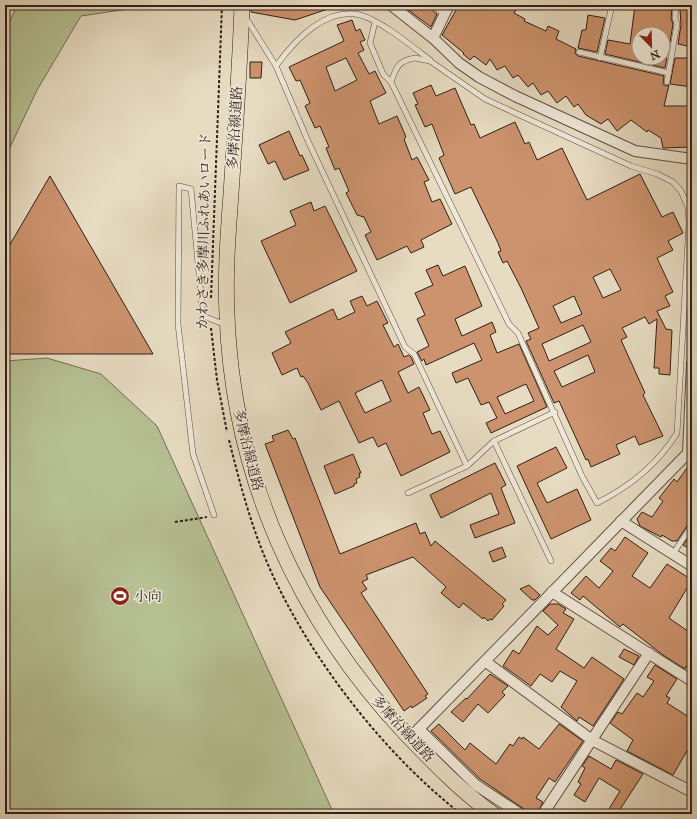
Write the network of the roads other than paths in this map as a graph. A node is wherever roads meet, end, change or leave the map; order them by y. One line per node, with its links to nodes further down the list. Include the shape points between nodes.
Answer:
1 (391, 5): 8 (street)
2 (433, 5): 6 (lane)
3 (612, 5): 10 (lane)
4 (676, 5): 13 (lane, via 677,24)
5 (242, 8): 12 (lane); 17 (main road, 多摩沿線道路, via 227,252)
6 (446, 10): 8 (street)
7 (376, 22): 11 (lane); 12 (lane, via 361,15 342,13 309,29); 14 (lane, via 370,43 383,74)
8 (433, 38): 16 (street, via 459,63 514,96 635,151)
9 (579, 52): 10 (lane)
10 (600, 58): 13 (lane)
11 (430, 61): 14 (lane, via 415,58 405,60 397,66); 20 (lane, via 485,98 551,131 673,182 681,191 688,207 689,230 676,433 665,451 639,476 597,503 582,476)
12 (276, 66): 23 (lane, via 405,347 414,354)
13 (669, 73): 15 (lane)
14 (391, 82): 20 (lane, via 509,324 518,334)
15 (667, 82)
16 (692, 160)
17 (227, 326): 25 (lane, via 203,316 190,189 180,186 178,324 193,454); 35 (main road, 多摩沿線道路, via 233,381 245,446 261,499 281,550 303,594 365,688)
18 (692, 363): 19 (street)
19 (692, 378): 22 (street)
20 (554, 412): 21 (lane)
21 (494, 441): 23 (lane); 29 (lane)
22 (690, 454): 26 (street)
23 (467, 466): 24 (lane)
24 (408, 493)
25 (214, 516)
26 (621, 521): 28 (street); 31 (street)
27 (692, 525): 28 (lane)
28 (673, 554): 30 (street)
29 (552, 561)
30 (692, 566)
31 (552, 592): 32 (street); 33 (street)
32 (649, 653): 34 (street); 36 (street)
33 (486, 662): 35 (street); 36 (street)
34 (692, 681)
35 (415, 734): 38 (main road, 多摩沿線道路, via 457,785); 39 (street, via 476,786)
36 (592, 740): 37 (street); 40 (street)
37 (692, 792)
38 (493, 814)
39 (520, 814)
40 (543, 814)

